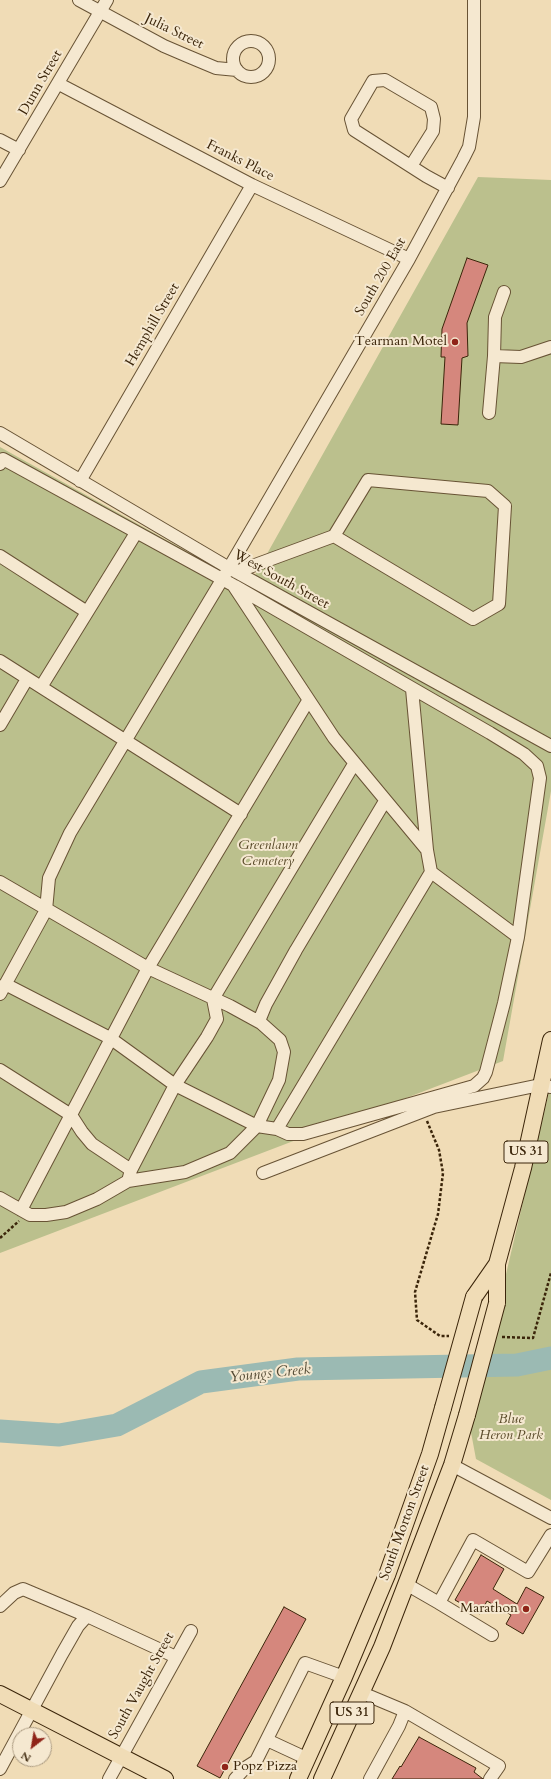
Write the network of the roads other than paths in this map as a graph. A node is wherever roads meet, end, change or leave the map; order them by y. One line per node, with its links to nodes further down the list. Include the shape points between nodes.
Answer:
1 (79, 0): 4 (street, Julia Street)
2 (107, 0): 4 (street, Dunn Street)
3 (474, 0): 12 (street, South 200 East, via 474,117 469,147)
4 (100, 11): 5 (street, Julia Street, via 164,46 216,68); 6 (street, Dunn Street)
5 (237, 70)
6 (59, 84): 8 (street, Dunn Street); 11 (street, Franks Place)
7 (0, 140): 8 (street)
8 (19, 150): 10 (street, Dunn Street)
9 (411, 166): 9 (street, via 354,130 351,119 373,82 385,80 431,107 433,131); 12 (street)
10 (0, 181)
11 (252, 185): 13 (street, Franks Place); 20 (street, Hemphill Street)
12 (448, 188): 13 (street, South 200 East)
13 (409, 259): 24 (street, South 200 East)
14 (504, 292): 16 (street, via 495,316)
15 (551, 347): 16 (street, via 521,357)
16 (494, 356): 17 (street)
17 (489, 413)
18 (0, 433): 20 (street, West South Street)
19 (0, 464): 21 (street, via 3,458)
20 (80, 481): 24 (street, West South Street)
21 (136, 532): 25 (street); 26 (street)
22 (334, 536): 22 (street, via 474,619 499,604 505,506 488,491 368,480); 24 (street)
23 (0, 556): 26 (street)
24 (233, 570): 25 (street, South 200 East); 34 (street, West South Street)
25 (227, 582): 30 (street); 31 (street); 33 (street, South 200 East)
26 (87, 612): 29 (street)
27 (0, 661): 28 (street)
28 (27, 678): 29 (street); 32 (street)
29 (41, 687): 33 (street)
30 (412, 689): 38 (street); 42 (street, via 524,754 537,766 540,778)
31 (308, 701): 35 (street); 37 (street)
32 (0, 725)
33 (126, 741): 37 (street); 41 (street, South 200 East, via 70,833 56,861 49,878)
34 (551, 746)
35 (354, 764): 36 (street); 45 (street)
36 (385, 801): 38 (street); 46 (street, via 296,950)
37 (241, 814): 43 (street)
38 (427, 850): 39 (street)
39 (431, 872): 42 (street); 54 (street)
40 (0, 882): 41 (street)
41 (46, 910): 43 (street); 44 (street)
42 (518, 937): 54 (street, via 486,1072 474,1086 303,1134 288,1134)
43 (148, 968): 45 (street); 47 (street)
44 (3, 989): 47 (street)
45 (213, 999): 46 (street); 50 (street, via 217,1019)
46 (259, 1021): 53 (street, via 280,1040 284,1052 279,1080)
47 (110, 1038): 50 (street); 52 (street)
48 (551, 1040): 51 (main road, South Morton Street / US 31)
49 (0, 1070): 52 (street)
50 (174, 1085): 53 (street); 56 (street)
51 (546, 1086): 55 (street, via 434,1107); 59 (main road, South Morton Street / US 31)
52 (71, 1115): 56 (street, via 92,1144); 58 (street)
53 (257, 1126): 54 (street); 56 (street, via 230,1153 185,1172)
54 (277, 1129)
55 (263, 1173)
56 (129, 1176): 58 (street, via 97,1199 66,1212 46,1215)
57 (0, 1198): 58 (street)
58 (26, 1213)
59 (497, 1264): 60 (main road, South Morton Street / US 31, bridge, via 474,1297); 61 (main road, South Morton Street / US 31, bridge, via 497,1303)
60 (430, 1454): 61 (main road); 71 (main road, South Morton Street / US 31, via 387,1575)
61 (452, 1465): 62 (street); 64 (main road, South Morton Street / US 31)
62 (551, 1518)
63 (551, 1535): 65 (street, via 528,1572 473,1540)
64 (406, 1584): 65 (street); 72 (main road, South Morton Street / US 31)
65 (439, 1603): 69 (street)
66 (0, 1606): 67 (street, via 14,1593 23,1589)
67 (87, 1616): 70 (street); 74 (street, via 78,1626)
68 (191, 1630): 70 (street, South Vaught Street)
69 (492, 1635)
70 (176, 1657): 77 (street, South Vaught Street)
71 (344, 1677): 76 (street, via 305,1663); 78 (main road, South Morton Street / US 31)
72 (362, 1693): 75 (street); 84 (main road, South Morton Street / US 31)
73 (0, 1694): 74 (main road)
74 (31, 1710): 77 (main road); 79 (street)
75 (405, 1711): 85 (street); 86 (street, via 499,1766)
76 (267, 1740): 78 (street); 82 (street, via 256,1761)
77 (120, 1757): 80 (street, South Vaught Street); 81 (main road)
78 (308, 1759): 83 (main road, South Morton Street / US 31)
79 (0, 1769)
80 (109, 1779)
81 (165, 1779)
82 (235, 1779)
83 (298, 1779)
84 (322, 1779)
85 (370, 1779)
86 (490, 1779)

